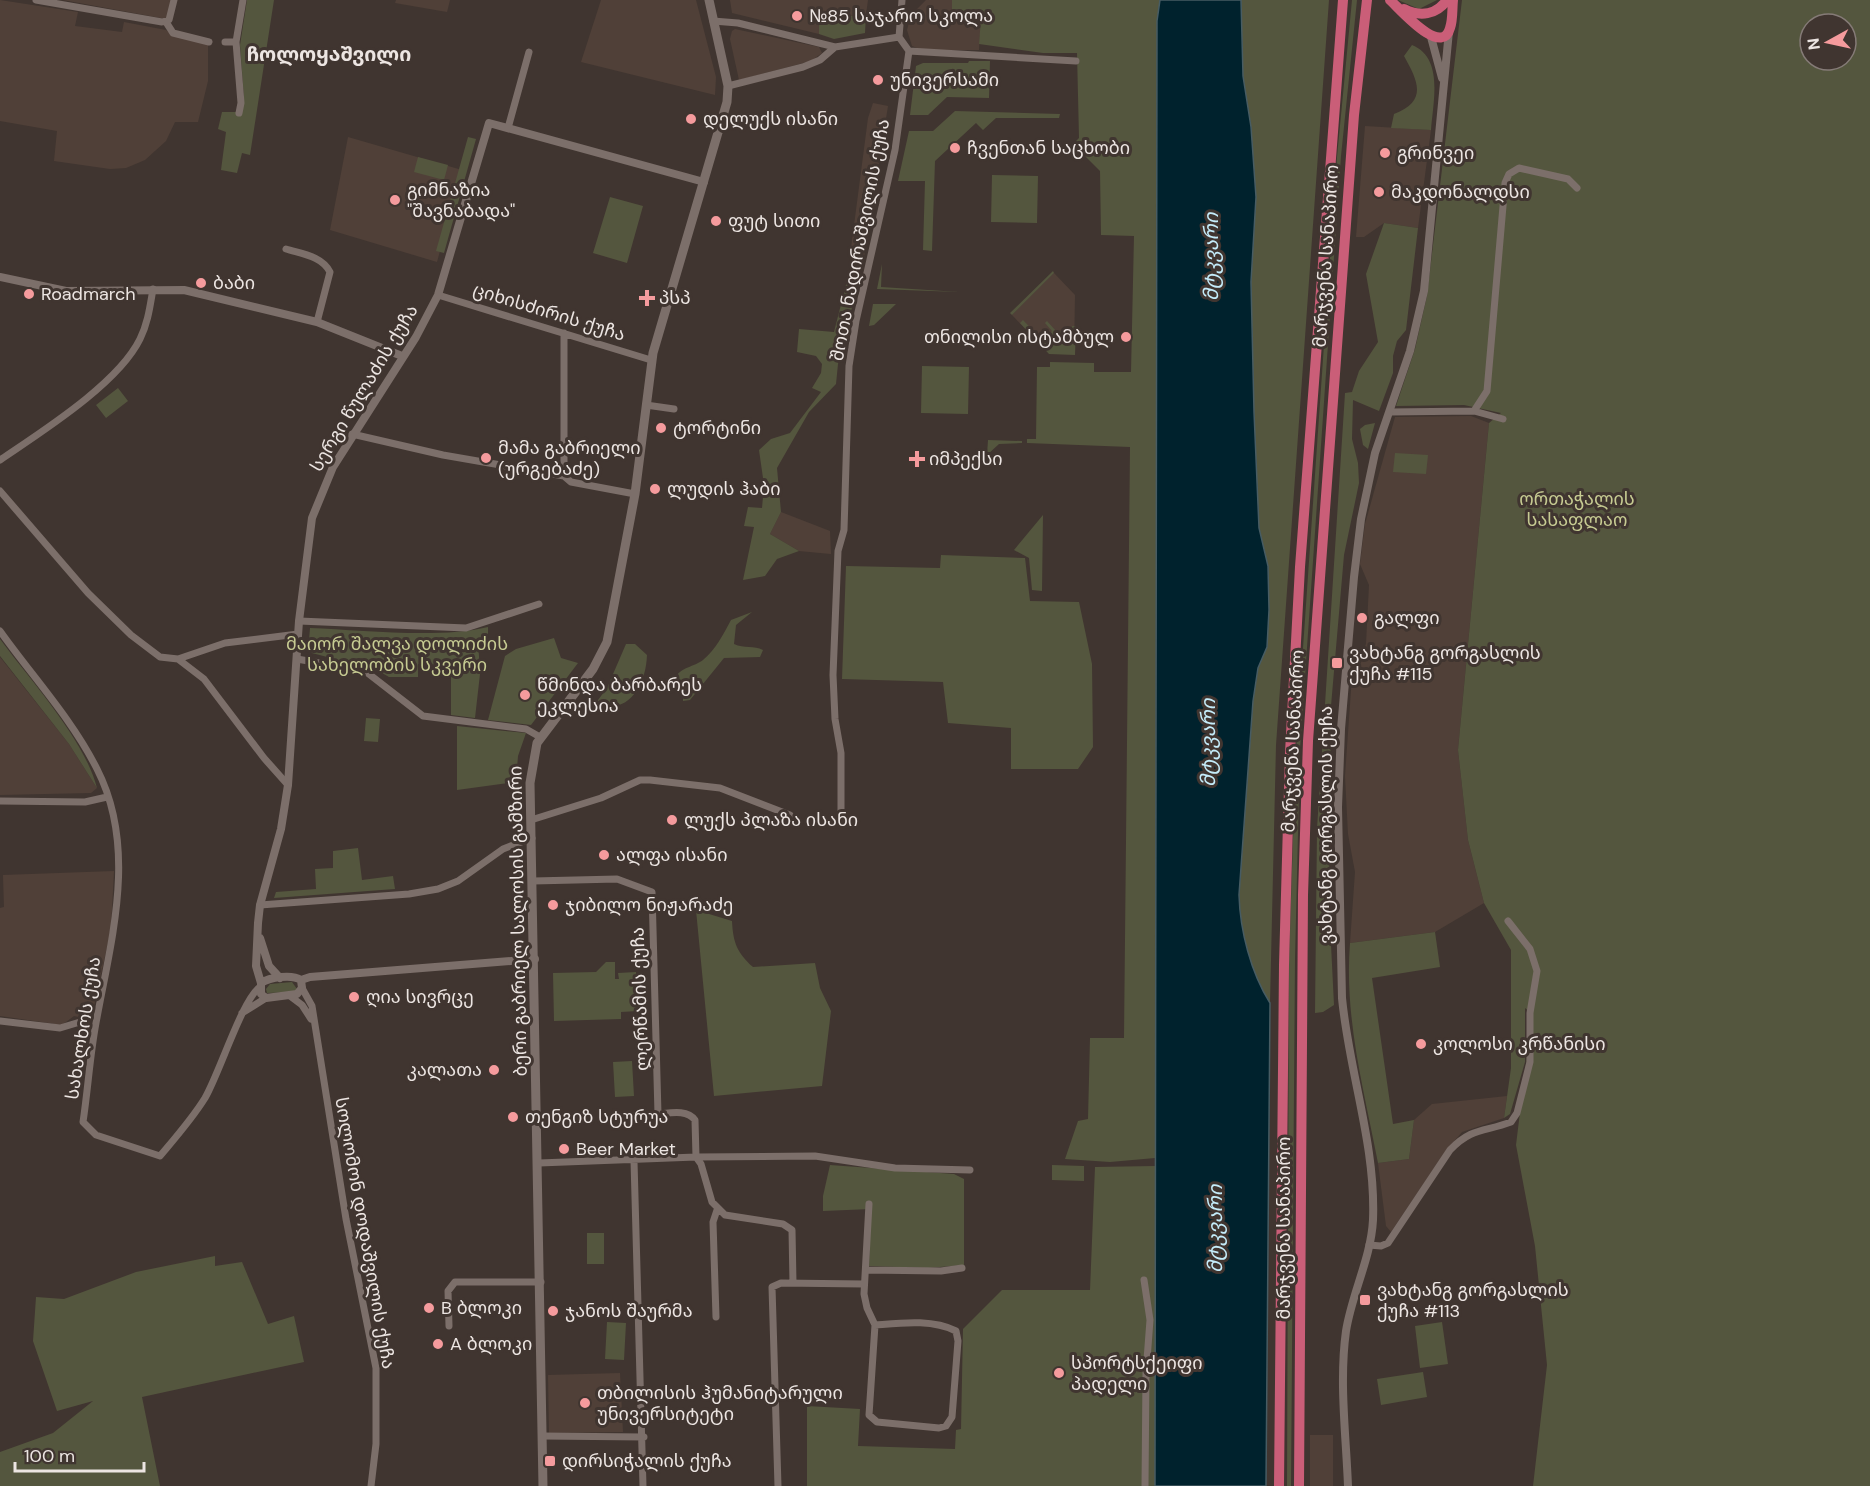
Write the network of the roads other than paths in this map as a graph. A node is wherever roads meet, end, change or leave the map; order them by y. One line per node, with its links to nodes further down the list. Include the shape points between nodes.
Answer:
1 (36, 0): 13 (street)
2 (174, 0): 13 (street)
3 (243, 0): 19 (street)
4 (709, 0): 12 (main road, ბერი გაბრიელ სალოსის გამზირი)
5 (902, 0): 16 (street)
6 (1343, 0): 99 (highway, მარჯვენა სანაპირო, via 1300,567 1290,753)
7 (1367, 0): 100 (highway, მარჯვენა სანაპირო, via 1353,115 1308,741 1302,942)
8 (1447, 0): 11 (highway)
9 (1453, 0): 14 (highway)
10 (1390, 1): 11 (highway, via 1415,14); 15 (highway)
11 (1433, 12): 14 (highway, via 1447,15); 15 (highway, via 1424,21)
12 (713, 21): 20 (street, via 738,23); 24 (main road, ბერი გაბრიელ სალოსის გამზირი)
13 (166, 22): 17 (street, via 173,33)
14 (1450, 27): 15 (highway, via 1442,38); 25 (street)
15 (1428, 34): 25 (street, via 1440,64)
16 (899, 37): 20 (street); 21 (street)
17 (209, 42)
18 (225, 42): 19 (street)
19 (236, 42): 26 (street)
20 (836, 47): 24 (street, via 803,67)
21 (909, 51): 23 (street); 58 (street, შოთა ნადირაშვილის ქუჩა, via 895,150 849,366 834,675)
22 (529, 52): 27 (street)
23 (1076, 61)
24 (728, 86): 28 (main road, ბერი გაბრიელ სალოსის გამზირი)
25 (1443, 97): 41 (street, ვახტანგ გორგასლის ქუჩა, via 1424,291)
26 (239, 113)
27 (508, 128): 28 (street); 33 (street, სერგი წულაძის ქუჩა, via 489,123)
28 (704, 182): 37 (main road, ბერი გაბრიელ სალოსის გამზირი)
29 (1577, 188): 40 (street, via 1568,179 1550,173 1519,168 1509,174 1505,183 1487,391)
30 (286, 249): 34 (street, via 319,260 330,272)
31 (0, 277): 32 (street, via 66,291)
32 (153, 290): 34 (street, via 184,290); 44 (street, via 148,319 128,356 61,418)
33 (438, 295): 35 (street, ციხისძირის ქუჩა); 36 (street, სერგი წულაძის ქუჩა)
34 (317, 322): 36 (street)
35 (564, 333): 37 (street, ციხისძირის ქუჩა); 45 (street)
36 (402, 356): 43 (street, სერგი წულაძის ქუჩა)
37 (651, 360): 38 (main road, ბერი გაბრიელ სალოსის გამზირი)
38 (646, 405): 39 (street); 47 (main road, ბერი გაბრიელ სალოსის გამზირი)
39 (674, 409)
40 (1474, 411): 41 (street); 42 (street)
41 (1390, 412): 82 (street, ვახტანგ გორგასლის ქუჩა, via 1375,453 1361,519 1344,688 1338,807 1342,998 1371,1182)
42 (1503, 418)
43 (352, 434): 45 (street); 49 (street, სერგი წულაძის ქუჩა, via 312,518)
44 (0, 460)
45 (564, 476): 47 (street, via 571,482)
46 (0, 491): 52 (street, via 88,593 131,635 160,657)
47 (635, 494): 54 (main road, ბერი გაბრიელ სალოსის გამზირი, via 607,642 593,669)
48 (538, 604): 49 (street, via 466,628)
49 (299, 621): 51 (street, სერგი წულაძის ქუჩა)
50 (0, 631): 56 (street, via 91,759)
51 (298, 634): 52 (street, via 225,643); 53 (street, სერგი წულაძის ქუჩა)
52 (178, 658): 55 (street, via 204,679)
53 (297, 659): 54 (street, via 365,671 423,716 526,729); 55 (street, სერგი წულაძის ქუჩა)
54 (540, 737): 60 (main road, ბერი გაბრიელ სალოსის გამზირი, via 532,758)
55 (288, 785): 63 (street, სერგი წულაძის ქუჩა, via 281,829)
56 (107, 797): 57 (street, via 85,802); 72 (street, სახალხოს ქუჩა, via 117,854 118,899 95,1025 83,1122 88,1129 160,1156 205,1097)
57 (0, 801)
58 (841, 811)
59 (790, 815): 60 (street, via 720,788 640,780 601,798)
60 (531, 820): 61 (main road, ბერი გაბრიელ სალოსის გამზირი)
61 (532, 838): 62 (main road, ბერი გაბრიელ სალოსის გამზირი); 63 (street, via 503,849 458,881 438,889)
62 (533, 881): 66 (main road, ბერი გაბრიელ სალოსის გამზირი); 76 (street, ლერწამის ქუჩა, via 617,879 651,892 658,1114 692,1115)
63 (260, 905): 65 (street, სერგი წულაძის ქუჩა)
64 (1508, 921): 82 (street, via 1530,949 1537,970 1530,1013 1530,1062 1517,1113 1511,1122 1479,1129 1461,1138 1388,1243)
65 (258, 923): 67 (street, სერგი წულაძის ქუჩა, via 266,958); 69 (street, სერგი წულაძის ქუჩა, via 256,966)
66 (535, 959): 68 (street, via 310,977); 78 (main road, ბერი გაბრიელ სალოსის გამზირი)
67 (280, 978): 68 (street, via 295,976); 69 (street)
68 (302, 984): 70 (street, via 297,994); 75 (street, სოლომონ დოდაშვილის ქუჩა, via 310,1000)
69 (260, 985): 71 (street); 72 (street, სახალხოს ქუჩა)
70 (290, 996): 71 (street); 75 (street)
71 (266, 998): 72 (street)
72 (242, 1013)
73 (0, 1021): 74 (street, via 64,1028)
74 (80, 1022)
75 (313, 1022): 94 (street, სოლომონ დოდაშვილის ქუჩა, via 376,1368 376,1444)
76 (696, 1157): 77 (street); 79 (street, via 816,1156 895,1168); 81 (street)
77 (634, 1161): 78 (street); 93 (street)
78 (539, 1164): 86 (main road, ბერი გაბრიელ სალოსის გამზირი)
79 (970, 1170)
80 (869, 1204): 84 (street)
81 (717, 1210): 87 (street, via 725,1215 789,1226); 89 (street, via 713,1222)
82 (1370, 1245): 101 (street, ვახტანგ გორგასლის ქუჩა, via 1346,1331)
83 (962, 1268): 84 (street)
84 (867, 1270): 88 (street)
85 (1144, 1280): 98 (street, via 1150,1320)
86 (541, 1281): 91 (street, via 456,1282 448,1291); 92 (main road, ბერი გაბრიელ სალოსის გამზირი)
87 (794, 1283): 88 (street); 97 (street, via 781,1282 771,1292)
88 (864, 1284): 90 (street, via 867,1308)
89 (716, 1317)
90 (875, 1325): 90 (street, via 868,1408 872,1420 946,1426 952,1417 956,1331 933,1324)
91 (448, 1326)
92 (543, 1436): 93 (street); 95 (main road, ბერი გაბრიელ სალოსის გამზირი)
93 (644, 1437): 96 (street)
94 (371, 1486)
95 (543, 1486)
96 (643, 1486)
97 (778, 1486)
98 (1145, 1486)
99 (1279, 1486)
100 (1299, 1486)
101 (1348, 1486)

